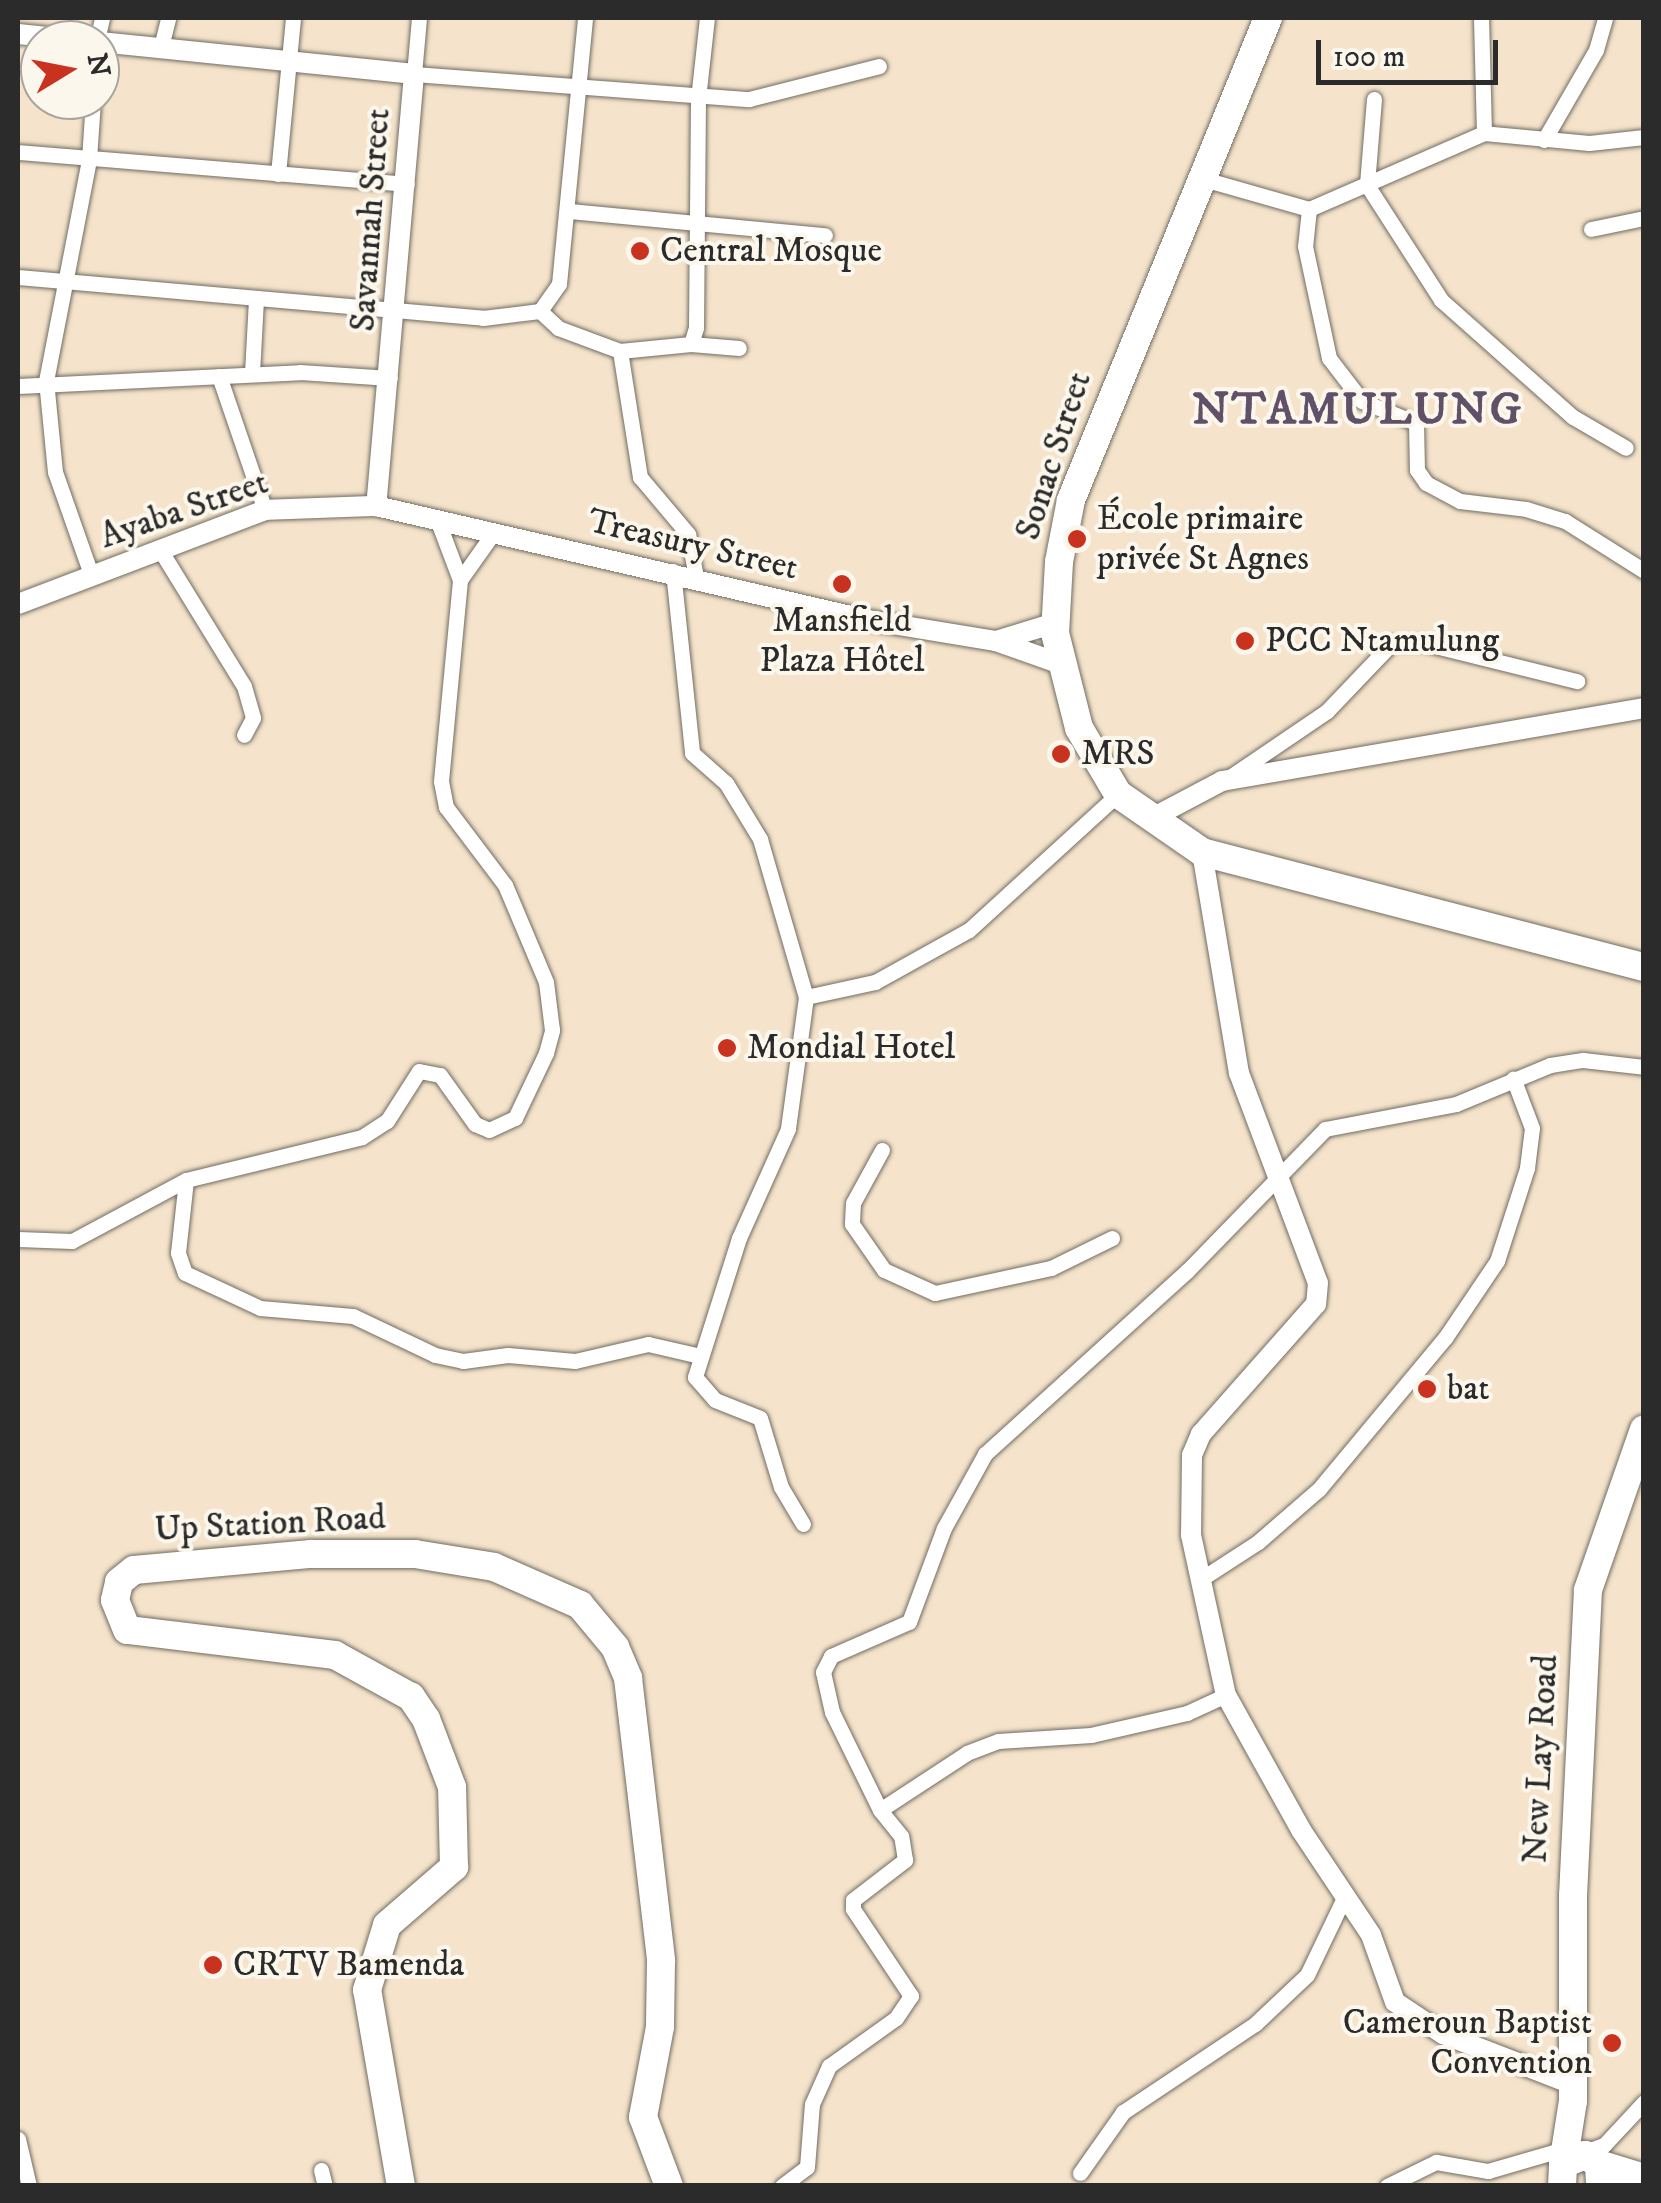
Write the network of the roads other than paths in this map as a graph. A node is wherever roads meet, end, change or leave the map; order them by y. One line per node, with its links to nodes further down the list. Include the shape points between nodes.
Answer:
1 (168, 18): 10 (street)
2 (293, 18): 11 (street)
3 (419, 18): 13 (street)
4 (585, 18): 14 (street)
5 (707, 18): 15 (street)
6 (1268, 18): 24 (highway, Sonac Street)
7 (1482, 18): 18 (street)
8 (1606, 18): 20 (street, via 1596,50)
9 (120, 43): 10 (street, Savannah Street)
10 (162, 47): 11 (street, Savannah Street)
11 (288, 59): 13 (street, Savannah Street); 23 (street)
12 (880, 66): 15 (street, via 749,99)
13 (414, 74): 14 (street); 25 (street, Savannah Street)
14 (582, 86): 15 (street); 28 (street)
15 (698, 98): 29 (street)
16 (1374, 99): 26 (street)
17 (92, 120): 22 (street)
18 (1484, 133): 20 (street); 26 (street)
19 (1644, 138): 20 (street)
20 (1544, 140)
21 (18, 152): 22 (street)
22 (89, 159): 23 (street); 34 (street)
23 (278, 174): 25 (street)
24 (1207, 180): 27 (street); 58 (highway, Sonac Street, via 1124,362 1072,500)
25 (406, 184): 37 (street, Savannah Street)
26 (1367, 184): 27 (street); 46 (street, via 1441,300 1573,417)
27 (1309, 209): 53 (street, via 1305,246 1329,358 1362,402 1416,424 1417,470 1426,484 1460,501 1526,508 1566,521)
28 (570, 211): 29 (street); 36 (street, via 559,284)
29 (700, 218): 32 (street); 38 (street)
30 (1644, 218): 31 (street)
31 (1590, 229)
32 (825, 235)
33 (18, 277): 34 (street)
34 (66, 281): 35 (street); 44 (street)
35 (256, 298): 37 (street); 41 (street)
36 (540, 311): 37 (street, via 483,318); 40 (street, via 558,328)
37 (397, 312): 43 (street, Savannah Street)
38 (691, 344): 39 (street); 40 (street)
39 (739, 348)
40 (620, 351): 55 (street, via 640,477 688,534)
41 (252, 374): 42 (street); 43 (street)
42 (219, 376): 44 (street); 48 (street)
43 (390, 378): 47 (street, Savannah Street)
44 (46, 380): 45 (street); 54 (street, via 55,472)
45 (18, 386)
46 (1626, 448)
47 (376, 506): 48 (street, Ayaba Street); 49 (street, Treasury Street)
48 (265, 510): 51 (street, Ayaba Street)
49 (437, 520): 50 (street, Treasury Street); 56 (street)
50 (494, 532): 52 (street, Treasury Street); 56 (street)
51 (159, 548): 54 (street, Ayaba Street); 63 (street, via 244,686 253,718)
52 (673, 571): 55 (street, Treasury Street); 69 (street, via 692,753 726,783 760,838)
53 (1644, 571)
54 (92, 577): 57 (street, Ayaba Street)
55 (696, 577): 59 (street, Treasury Street, via 868,620)
56 (460, 580): 73 (street, via 442,796 505,884 546,982 552,1030 546,1053 515,1118 502,1128 475,1124 440,1075 419,1070 377,1131)
57 (18, 604)
58 (1055, 624): 59 (street, Treasury Street); 60 (highway, Sonac Street)
59 (996, 641): 60 (street, Treasury Street)
60 (1061, 664): 65 (highway, Sonac Street, via 1078,728)
61 (1576, 681): 64 (street, via 1423,643 1392,643 1327,711)
62 (1644, 708): 64 (street)
63 (244, 735)
64 (1222, 781): 66 (street)
65 (1118, 794): 66 (highway, Sonac Street); 69 (street, via 969,930 875,982)
66 (1154, 817): 67 (highway, Sonac Street)
67 (1202, 852): 68 (highway, Sonac Street); 74 (street, via 1224,1010)
68 (1644, 967)
69 (806, 997): 77 (street, via 788,1128 739,1238)
70 (1644, 1067): 71 (street, via 1583,1060)
71 (1513, 1078): 74 (street, via 1456,1104 1326,1128); 80 (street, via 1532,1128 1528,1168 1497,1261 1446,1338 1318,1489 1258,1542)
72 (882, 1150): 75 (street, via 853,1203 852,1224 884,1270 935,1293 1051,1268)
73 (186, 1180): 76 (street, via 72,1241); 77 (street, via 178,1253 184,1272 260,1308 353,1316 435,1355 463,1361 508,1355 574,1361 648,1344)
74 (1275, 1182): 80 (street, via 1318,1294 1201,1434 1192,1455 1188,1510); 82 (street, via 985,1454 944,1528 909,1622 831,1656 824,1690)
75 (1112, 1238)
76 (18, 1239)
77 (700, 1356): 79 (street, via 694,1371 701,1388 760,1418 780,1487)
78 (1644, 1429): 84 (highway, New Lay Road, via 1588,1590 1573,1896)
79 (803, 1524)
80 (1202, 1578): 81 (street)
81 (1226, 1696): 82 (street, via 1187,1713 1091,1735 998,1741 966,1753); 83 (street)
82 (880, 1810): 93 (street, via 901,1836 905,1860 853,1900 853,1909 911,1996 896,2018 828,2066 812,2104 807,2167)
83 (1343, 1900): 84 (street, via 1371,1935 1386,1984 1410,2017); 88 (street, via 1307,1975 1255,2024 1123,2112)
84 (1572, 2093): 87 (highway, New Lay Road)
85 (1644, 2102): 87 (street)
86 (18, 2139): 90 (street)
87 (1582, 2165): 89 (highway); 94 (street, via 1488,2171 1436,2162)
88 (1080, 2173)
89 (1644, 2178)
90 (29, 2186)
91 (401, 2186): 92 (highway, Up Station Road, via 368,1990 387,1926 454,1867 452,1787 426,1719 410,1697 335,1655 127,1630 115,1600 120,1582 134,1570 326,1553 415,1554 494,1567 580,1605 615,1647 628,1678 661,1961 660,2027 643,2118)
92 (669, 2186)
93 (782, 2186)
94 (1386, 2186)

